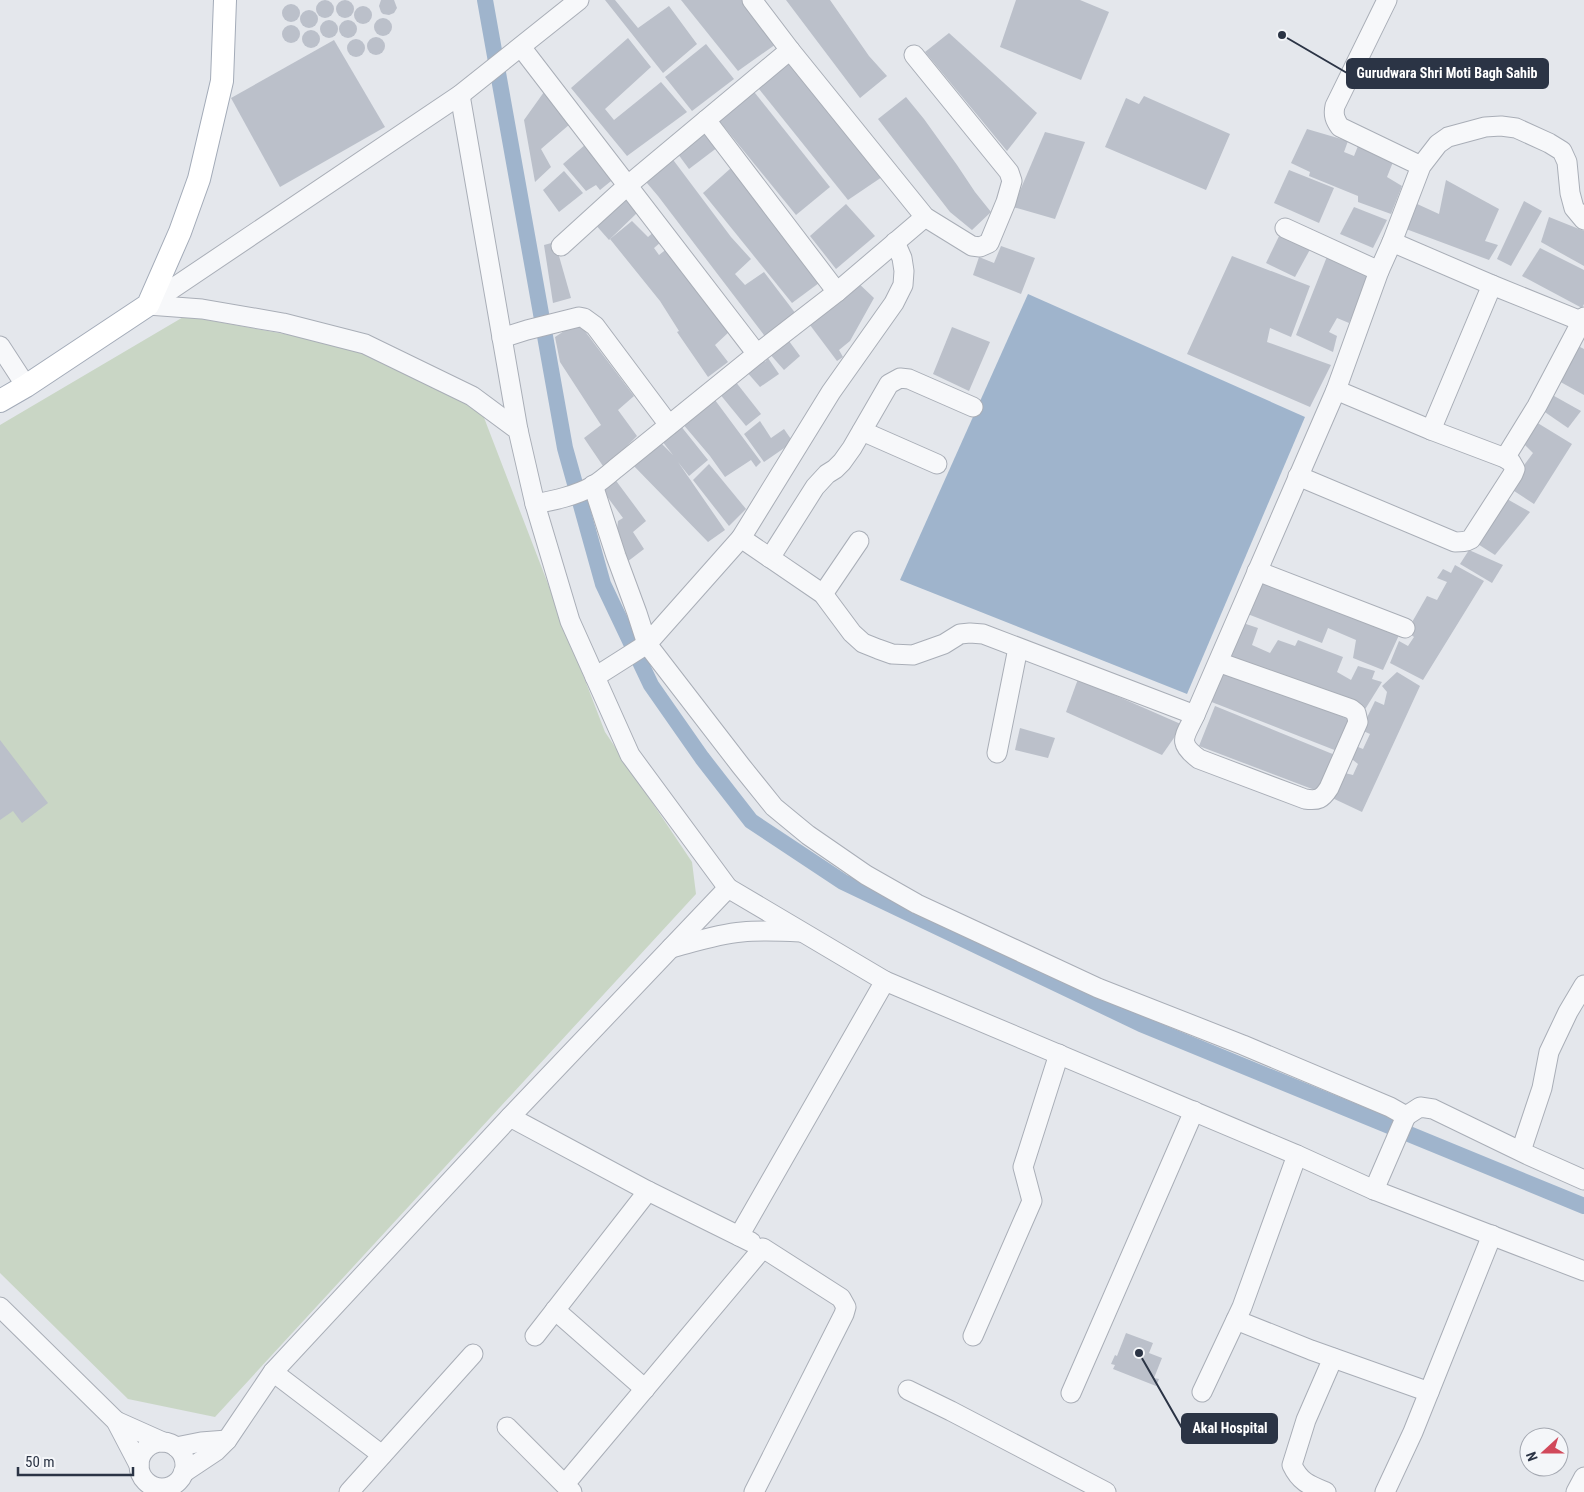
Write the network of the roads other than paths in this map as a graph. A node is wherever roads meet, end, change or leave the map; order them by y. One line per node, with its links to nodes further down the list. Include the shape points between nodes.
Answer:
1 (225, 0): 21 (main road, via 222,81 204,161 180,232)
2 (578, 0): 5 (street)
3 (752, 0): 6 (street)
4 (1387, 0): 10 (street, via 1336,106 1335,121 1340,127)
5 (521, 47): 8 (street); 11 (street)
6 (790, 50): 9 (street); 12 (street)
7 (914, 55): 12 (street, via 1009,172 1012,181 989,243 980,247 972,246)
8 (460, 95): 21 (street); 23 (street)
9 (706, 120): 11 (street); 20 (street)
10 (1421, 166): 13 (street, via 1448,136 1485,127 1516,128 1562,151 1567,162 1574,208); 16 (street)
11 (627, 186): 17 (street); 25 (street)
12 (925, 217): 15 (street)
13 (1584, 220)
14 (1285, 228): 18 (street)
15 (895, 242): 20 (street); 39 (street, via 904,271 903,285 894,303 831,392)
16 (1392, 242): 18 (street); 19 (street)
17 (562, 246)
18 (1379, 271): 27 (street)
19 (1492, 285): 22 (street); 32 (street)
20 (837, 292): 25 (street)
21 (148, 305): 26 (main road); 31 (street, via 202,308 283,322 365,344 472,396)
22 (1583, 319): 34 (street)
23 (502, 338): 30 (street, via 548,324 584,318 595,326); 31 (street)
24 (0, 346): 26 (street)
25 (757, 354): 30 (street)
26 (26, 386): 28 (main road)
27 (1336, 390): 32 (street); 36 (street)
28 (0, 401)
29 (973, 407): 33 (street, via 900,378 889,384)
30 (669, 425): 37 (street)
31 (518, 430): 38 (street)
32 (1431, 430): 34 (street)
33 (862, 431): 35 (street); 41 (street, via 842,462 815,487)
34 (1505, 458): 36 (street, via 1513,464 1513,474 1467,542 1456,542)
35 (937, 464)
36 (1298, 476): 42 (street)
37 (589, 487): 38 (street); 45 (street, via 637,613)
38 (535, 504): 48 (street, via 570,621)
39 (741, 538): 41 (street); 45 (street)
40 (859, 541): 43 (street)
41 (770, 558): 43 (street)
42 (1257, 571): 44 (street); 47 (street)
43 (823, 594): 46 (street, via 863,643 892,654 913,655 970,632)
44 (1405, 628)
45 (643, 647): 48 (street); 59 (street, via 774,807 866,875 916,904 1098,988 1390,1107)
46 (1018, 648): 49 (street); 50 (street)
47 (1218, 662): 49 (street); 49 (street, via 1356,713 1358,722 1324,797 1319,800 1305,798 1199,759 1187,750 1185,744)
48 (595, 677): 51 (street, via 630,755)
49 (1195, 715)
50 (997, 753)
51 (728, 888): 52 (street); 53 (street)
52 (802, 932): 53 (street, via 741,932); 54 (street)
53 (671, 948): 58 (street)
54 (885, 981): 56 (street); 66 (street)
55 (1584, 985): 60 (street, via 1549,1052 1542,1088)
56 (1058, 1054): 57 (street); 73 (street, via 1023,1167 1032,1201)
57 (1194, 1111): 61 (street); 81 (street)
58 (510, 1117): 64 (street); 76 (street)
59 (1404, 1122): 60 (street, via 1420,1107 1433,1109); 63 (street)
60 (1521, 1152): 62 (street)
61 (1297, 1155): 63 (street); 71 (street)
62 (1584, 1180)
63 (1374, 1190): 65 (street)
64 (648, 1191): 66 (street); 70 (street)
65 (1492, 1235): 68 (street); 80 (street)
66 (739, 1236): 67 (street)
67 (764, 1248): 77 (street); 93 (street, via 840,1298 846,1307)
68 (1584, 1271)
69 (0, 1307): 82 (street)
70 (555, 1310): 72 (street); 77 (street)
71 (1236, 1320): 75 (street); 79 (street)
72 (535, 1336)
73 (973, 1336)
74 (473, 1354): 86 (street)
75 (1333, 1358): 80 (street); 95 (street, via 1306,1420 1292,1465 1305,1483)
76 (273, 1372): 84 (street); 86 (street)
77 (645, 1389): 90 (street)
78 (908, 1390): 94 (street)
79 (1202, 1392)
80 (1429, 1392): 96 (street)
81 (1071, 1393)
82 (116, 1421): 85 (street); 87 (street)
83 (507, 1427): 90 (street)
84 (226, 1440): 85 (street); 88 (street, via 216,1451)
85 (170, 1444): 87 (street, via 156,1443 144,1451); 88 (street, via 181,1452 185,1466)
86 (382, 1455): 92 (street)
87 (139, 1465): 91 (street, via 145,1479)
88 (183, 1473): 91 (street, via 173,1485)
89 (1584, 1477): 97 (street)
90 (568, 1488)
91 (158, 1489)
92 (349, 1492)
93 (754, 1492)
94 (1106, 1492)
95 (1326, 1492)
96 (1384, 1492)
97 (1576, 1492)

